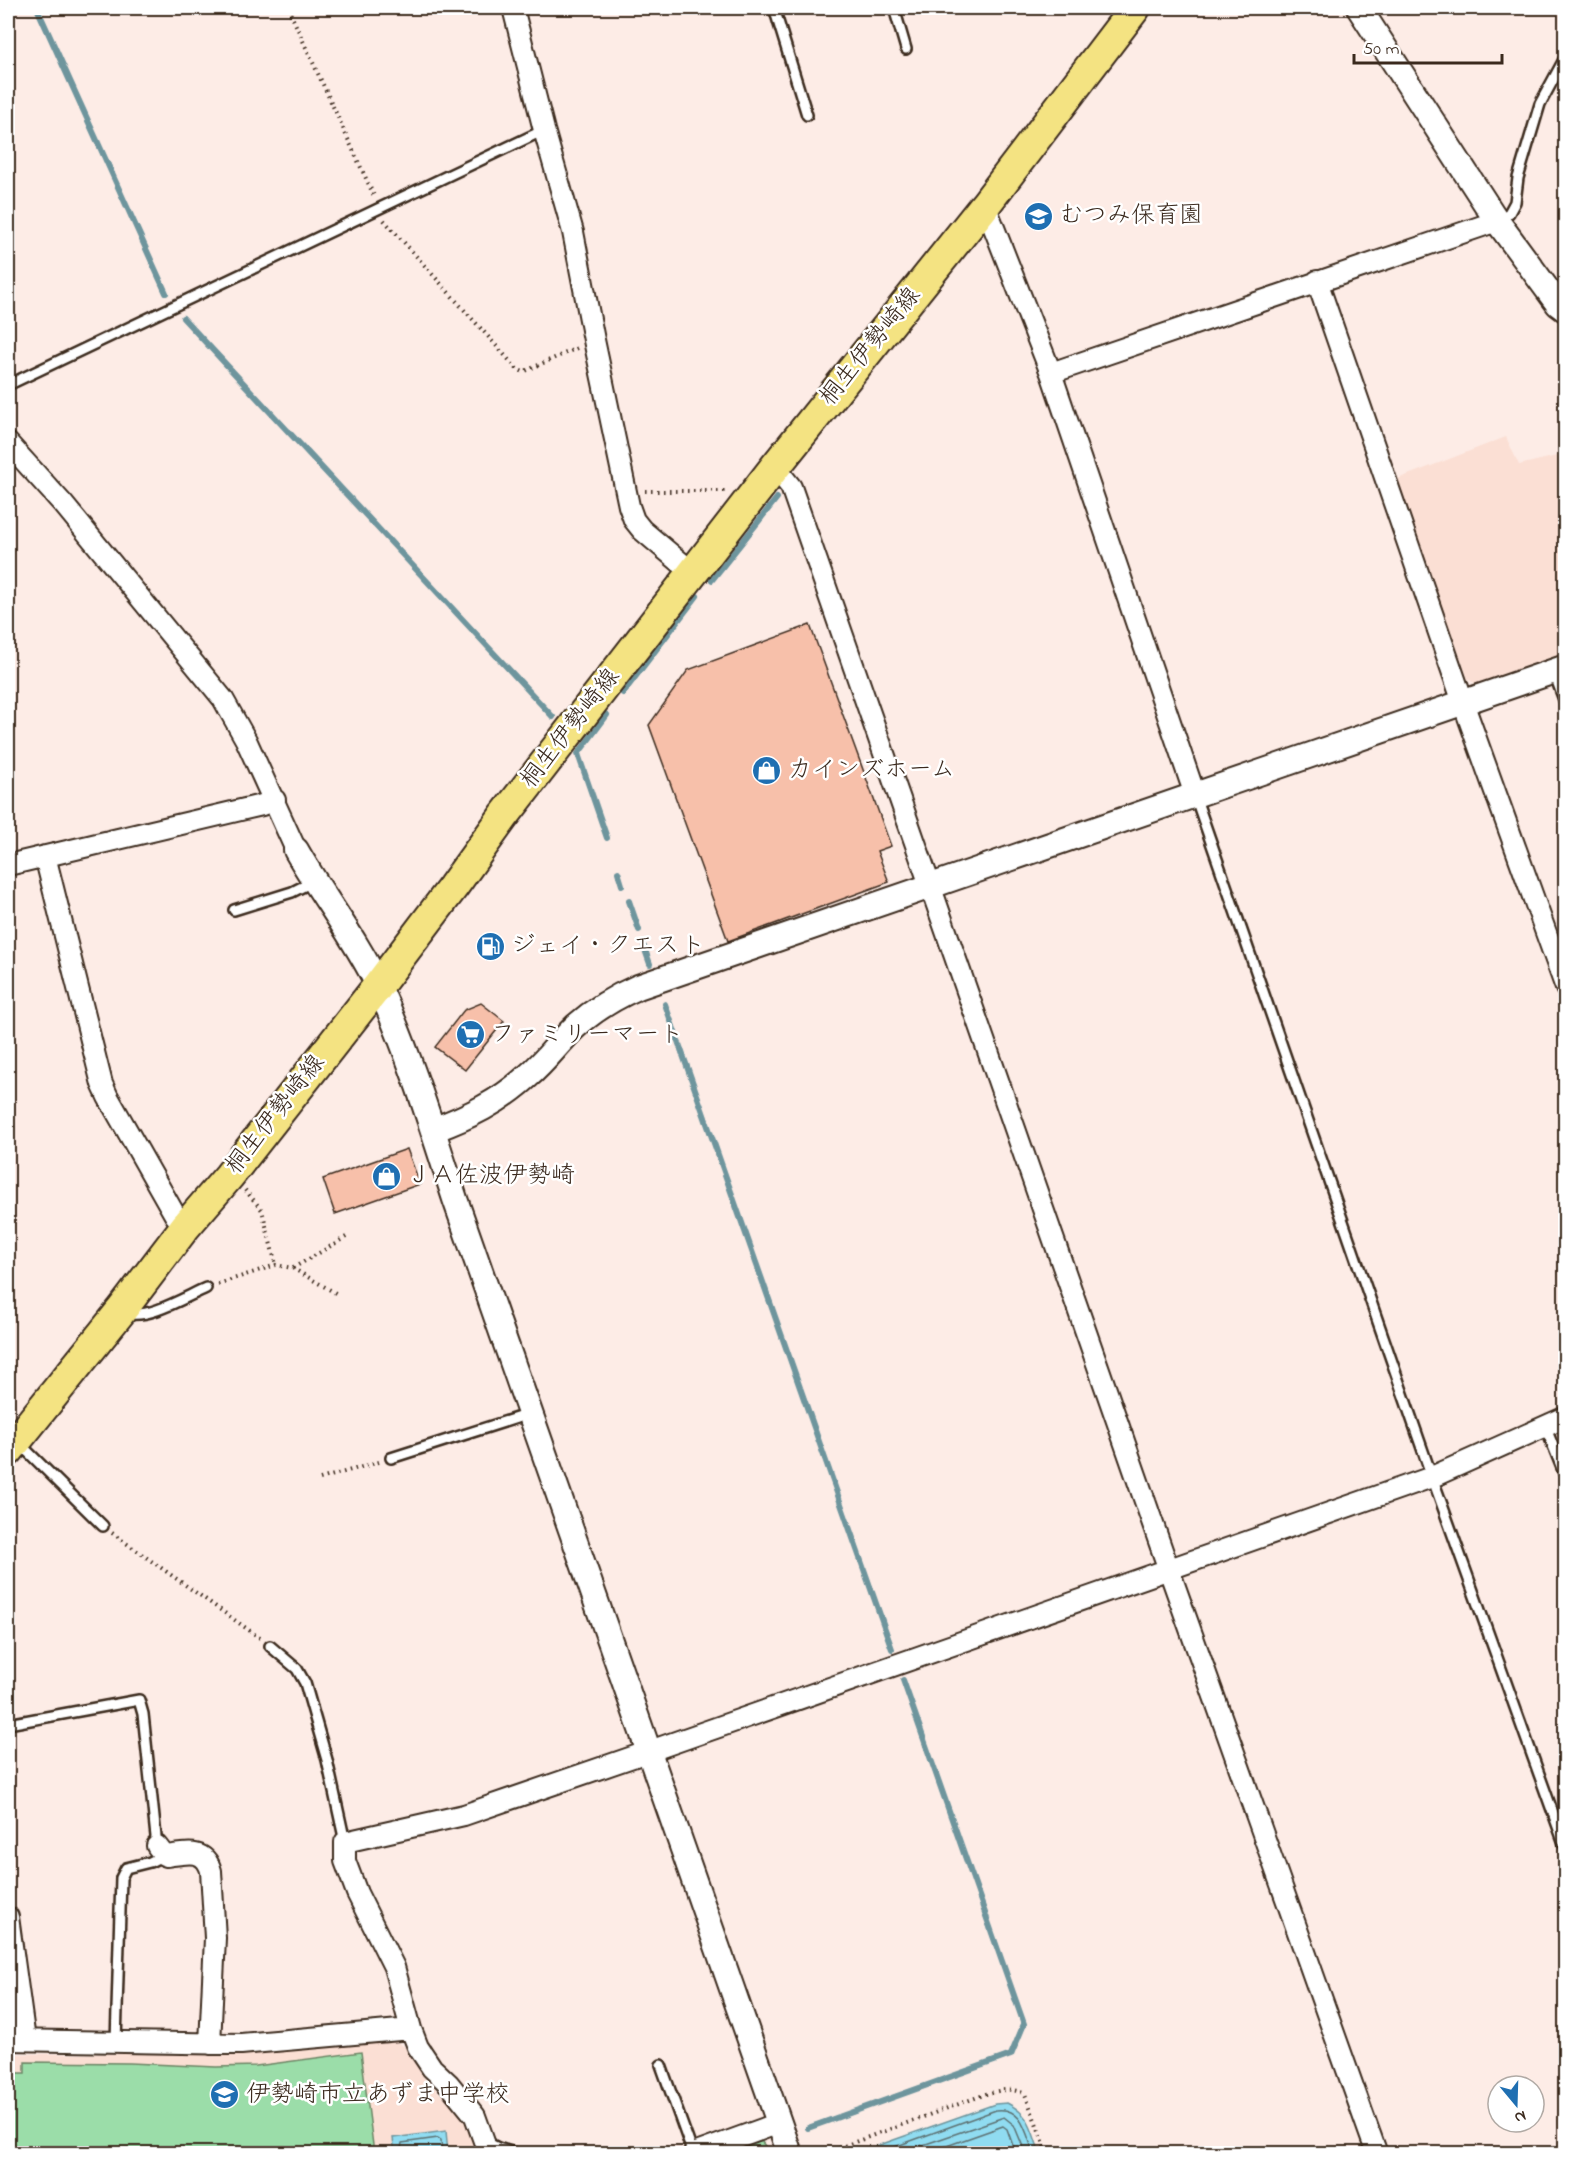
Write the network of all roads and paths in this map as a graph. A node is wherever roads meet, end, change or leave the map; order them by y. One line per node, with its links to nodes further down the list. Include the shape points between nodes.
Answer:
1 (288, 8): 12 (path)
2 (513, 8): 10 (street)
3 (774, 8): 9 (lane)
4 (894, 8): 7 (lane)
5 (1135, 8): 11 (main road, 桐生伊勢崎線)
6 (1359, 8): 13 (street)
7 (906, 49)
8 (1566, 56): 13 (lane, via 1540,104 1518,178 1515,202 1509,213)
9 (807, 115)
10 (544, 130): 12 (lane); 16 (street, via 573,232)
11 (986, 205): 17 (street); 20 (main road, 桐生伊勢崎線)
12 (379, 208): 16 (path, via 384,220 517,369 523,372); 18 (lane)
13 (1497, 221): 14 (street); 15 (street)
14 (1317, 281): 17 (street); 25 (street)
15 (1566, 310)
16 (594, 340): 21 (street)
17 (1051, 373): 27 (street)
18 (8, 385)
19 (8, 443): 28 (street, via 64,505 222,699)
20 (775, 466): 22 (main road, 桐生伊勢崎線); 33 (street, via 791,487)
21 (626, 493): 22 (path, via 729,491 739,492); 23 (street, via 638,525)
22 (749, 500): 23 (main road, 桐生伊勢崎線)
23 (693, 573): 36 (main road, 桐生伊勢崎線)
24 (1559, 669): 25 (street); 26 (lane)
25 (1463, 703): 27 (street); 35 (street)
26 (1566, 705)
27 (1195, 795): 33 (street); 51 (lane)
28 (275, 800): 29 (street); 30 (street)
29 (296, 850): 32 (street)
30 (45, 856): 31 (street); 39 (street, via 102,1084)
31 (8, 865)
32 (314, 881): 34 (lane); 36 (street)
33 (930, 885): 37 (street, via 615,997 574,1028 550,1056 506,1094 471,1116); 55 (street)
34 (234, 910)
35 (1564, 977)
36 (378, 986): 37 (street); 38 (main road, 桐生伊勢崎線)
37 (433, 1130): 46 (street)
38 (229, 1176): 39 (main road, 桐生伊勢崎線); 41 (path, via 262,1210)
39 (185, 1227): 45 (main road, 桐生伊勢崎線)
40 (348, 1236): 42 (path)
41 (276, 1266): 42 (path); 43 (path)
42 (292, 1268): 44 (path)
43 (206, 1288): 45 (lane, via 146,1314 133,1316)
44 (339, 1295)
45 (121, 1311): 49 (main road, 桐生伊勢崎線)
46 (532, 1414): 50 (lane); 58 (street)
47 (1566, 1417): 48 (street)
48 (1545, 1426): 51 (street); 52 (lane)
49 (10, 1442): 54 (lane, via 26,1449)
50 (391, 1458): 53 (path)
51 (1432, 1477): 55 (street); 60 (lane)
52 (1566, 1478)
53 (320, 1479)
54 (103, 1526): 56 (path)
55 (1169, 1570): 58 (street); 76 (street)
56 (270, 1646): 59 (lane, via 297,1669 305,1683)
57 (8, 1724): 61 (lane, via 139,1700)
58 (650, 1751): 59 (street, via 464,1815); 69 (street)
59 (345, 1842): 64 (street, via 345,1861 394,1967)
60 (1566, 1849)
61 (160, 1850): 66 (lane, via 150,1862 126,1868 122,1878); 67 (street, via 198,1854 209,1863 215,1948)
62 (8, 1917): 63 (street)
63 (11, 1964): 65 (street)
64 (411, 2029): 67 (street); 70 (street, via 432,2068 475,2116)
65 (16, 2040): 66 (street)
66 (116, 2042): 67 (street)
67 (210, 2044)
68 (661, 2065): 72 (lane)
69 (779, 2123): 72 (street); 73 (street)
70 (483, 2147): 71 (lane)
71 (517, 2154)
72 (694, 2154)
73 (790, 2154)
74 (822, 2154): 75 (path, via 986,2094 1016,2089 1025,2094)
75 (1048, 2154)
76 (1377, 2154)

